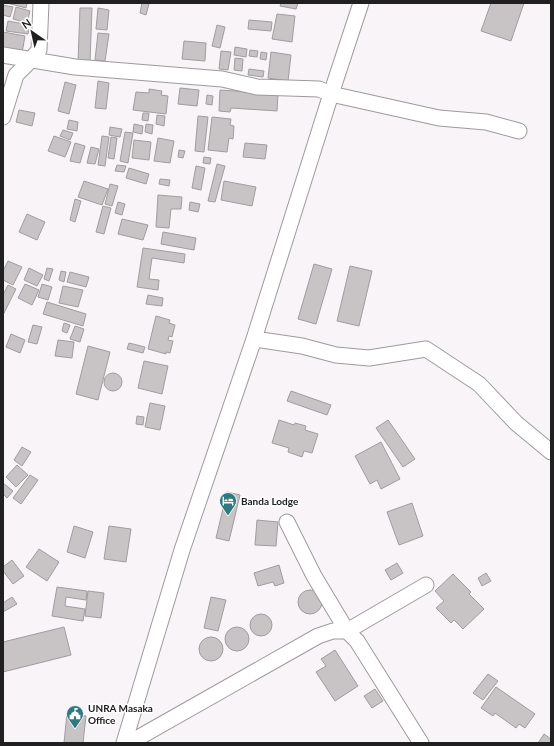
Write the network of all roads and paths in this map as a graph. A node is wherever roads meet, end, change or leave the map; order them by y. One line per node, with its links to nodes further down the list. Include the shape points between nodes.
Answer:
1 (41, 3): 4 (street, via 39,50)
2 (361, 3): 5 (street)
3 (3, 55): 4 (street)
4 (31, 60): 5 (street, via 75,67 222,79 257,87 319,89); 6 (street, via 16,75)
5 (331, 94): 7 (street, via 440,118 486,122); 8 (street)
6 (3, 117)
7 (519, 131)
8 (254, 338): 9 (street, via 336,355 369,358 426,349 479,384 516,423); 13 (street, via 182,550)
9 (551, 452)
10 (287, 522): 12 (street, via 314,576)
11 (426, 585): 12 (street)
12 (347, 631): 14 (street, via 333,631 318,636); 15 (street, via 357,641)
13 (124, 743)
14 (130, 743)
15 (421, 743)

